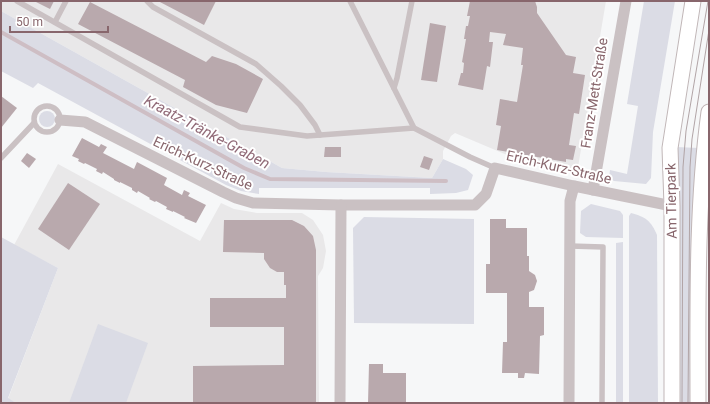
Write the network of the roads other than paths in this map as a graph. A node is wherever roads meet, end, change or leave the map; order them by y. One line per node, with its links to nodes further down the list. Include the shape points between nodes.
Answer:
1 (17, 1): 8 (lane)
2 (66, 1): 8 (lane)
3 (148, 1): 14 (lane, via 153,7 256,64 300,105)
4 (350, 1): 9 (lane)
5 (412, 1): 9 (lane)
6 (626, 1): 18 (street, Franz-Mett-Straße)
7 (693, 1): 20 (main road, Am Tierpark, via 671,134)
8 (55, 22): 14 (lane, via 240,127 307,136)
9 (394, 88): 13 (lane)
10 (709, 112): 26 (main road, Am Tierpark, via 699,226)
11 (60, 120): 12 (lane, via 51,132 40,131); 12 (lane, via 57,110 48,105 42,106 34,113); 19 (street, Erich-Kurz-Straße, via 85,122 236,198 253,203)
12 (34, 123): 15 (lane)
13 (414, 128): 14 (lane); 16 (lane)
14 (320, 135)
15 (1, 158)
16 (495, 168): 17 (street, Erich-Kurz-Straße); 19 (street, Erich-Kurz-Straße, via 486,194 474,205)
17 (574, 186): 18 (street, Erich-Kurz-Straße); 21 (street, via 570,201)
18 (593, 190): 20 (street, Erich-Kurz-Straße)
19 (341, 205): 22 (street)
20 (672, 206): 25 (main road, Am Tierpark)
21 (570, 246): 23 (street); 24 (lane, via 603,247)
22 (340, 403)
23 (569, 403)
24 (602, 403)
25 (672, 403)
26 (698, 403)

